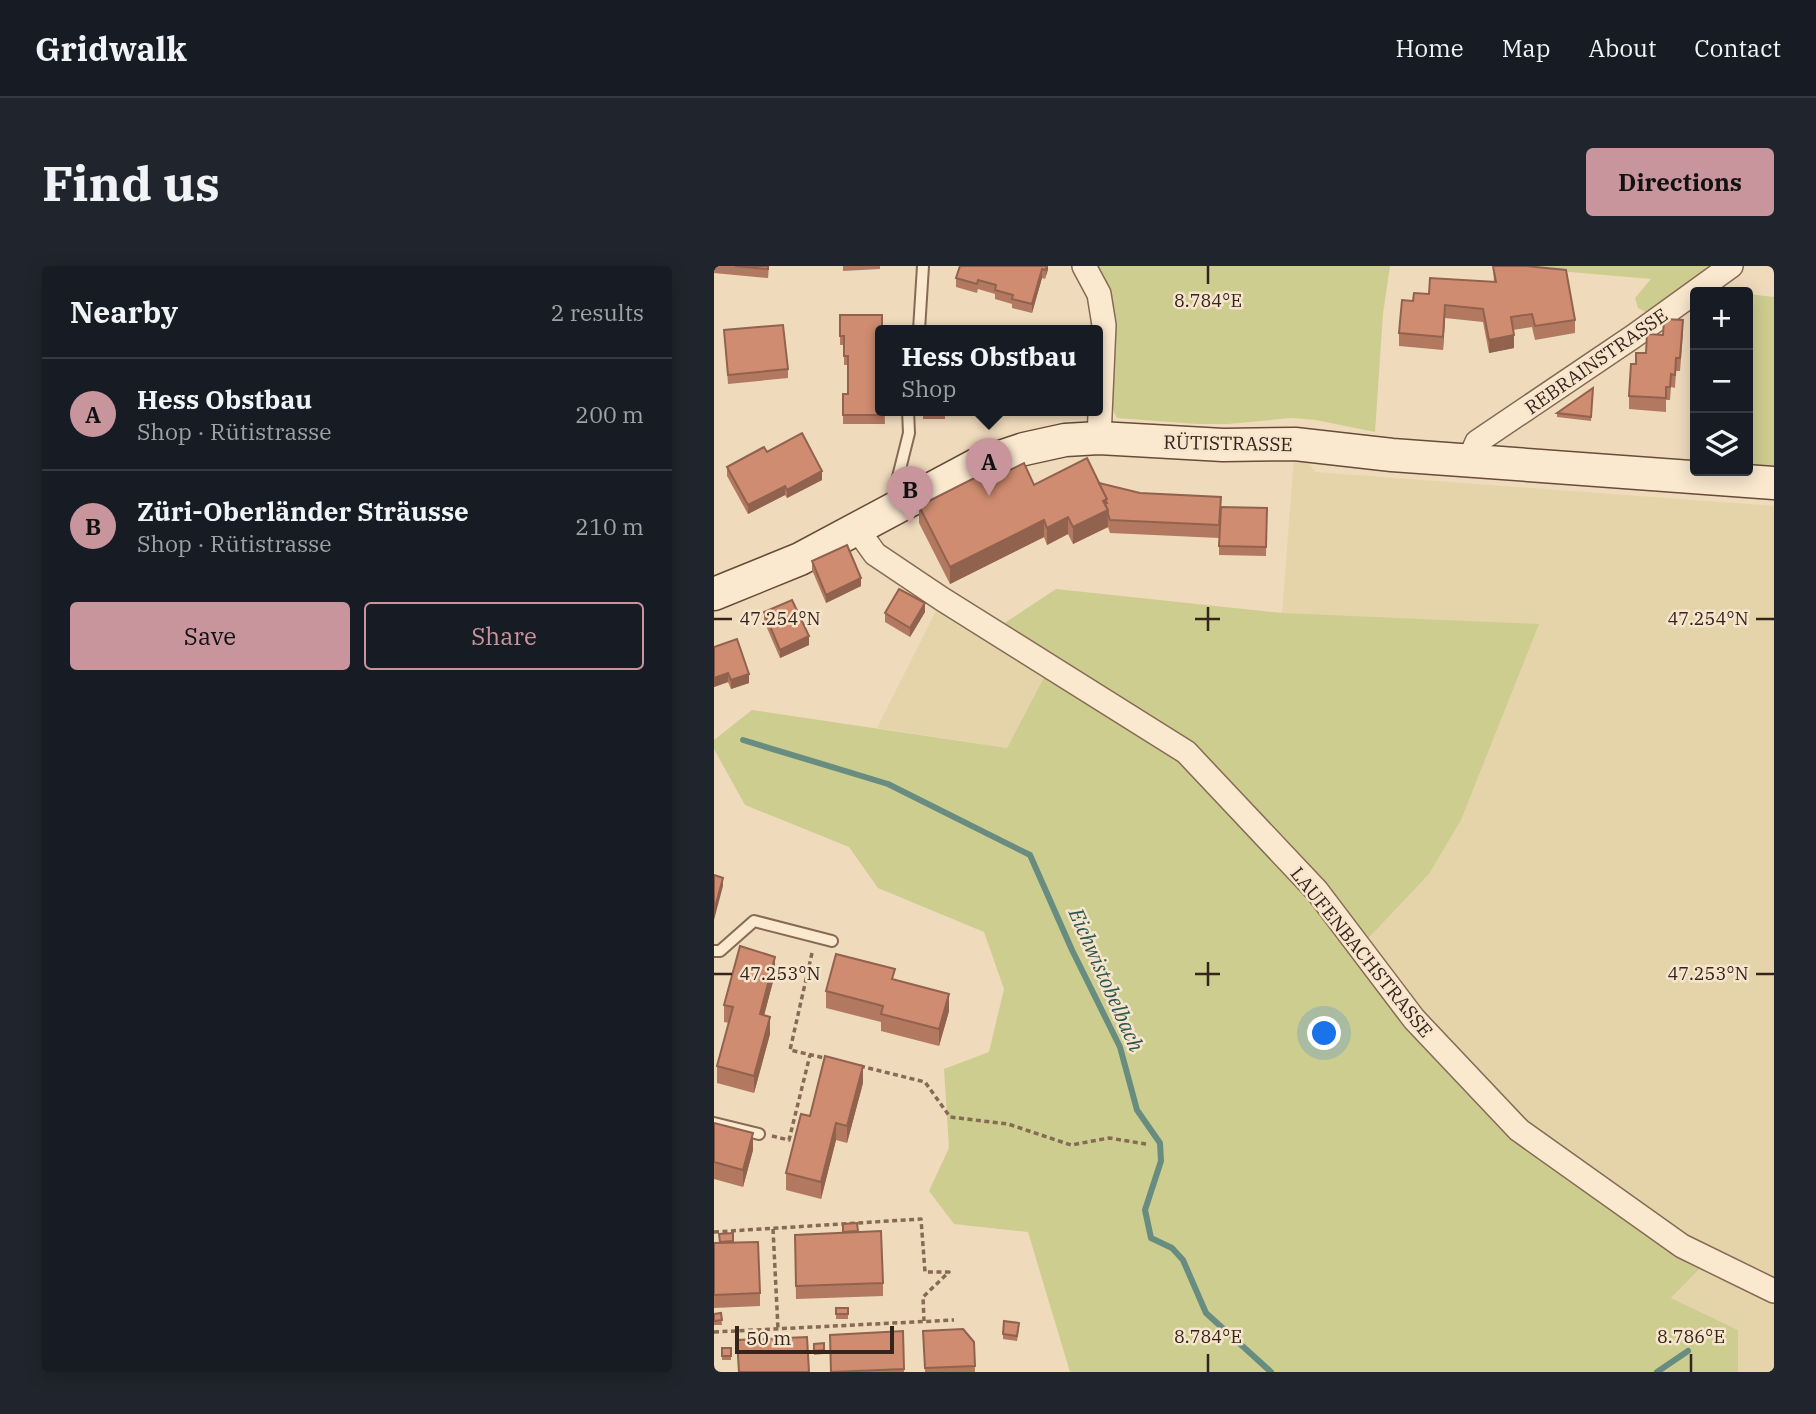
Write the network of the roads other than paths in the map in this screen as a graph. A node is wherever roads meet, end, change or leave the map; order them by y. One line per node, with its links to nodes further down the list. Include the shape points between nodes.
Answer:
1 (923, 266): 4 (lane)
2 (1084, 266): 5 (street, via 1099,294)
3 (1731, 266): 9 (street, REBRAINSTRASSE, via 1477,442)
4 (919, 325)
5 (1103, 348)
6 (908, 416): 11 (lane, via 909,433 895,489)
7 (1100, 416): 8 (street)
8 (1099, 438): 9 (main road, RÜTISTRASSE, via 1296,444); 11 (main road, RÜTISTRASSE, via 1046,443 998,457)
9 (1469, 460): 10 (main road, RÜTISTRASSE)
10 (1774, 483)
11 (902, 505): 12 (main road, RÜTISTRASSE)
12 (857, 529): 13 (main road, RÜTISTRASSE, via 800,559); 18 (street, LAUFENBACHSTRASSE, via 876,554 931,592 1186,752 1317,891 1414,1019 1519,1130 1682,1246)
13 (714, 594)
14 (832, 941): 15 (lane, via 754,921 720,951)
15 (714, 951)
16 (714, 1123): 17 (lane)
17 (759, 1134)
18 (1774, 1292)

